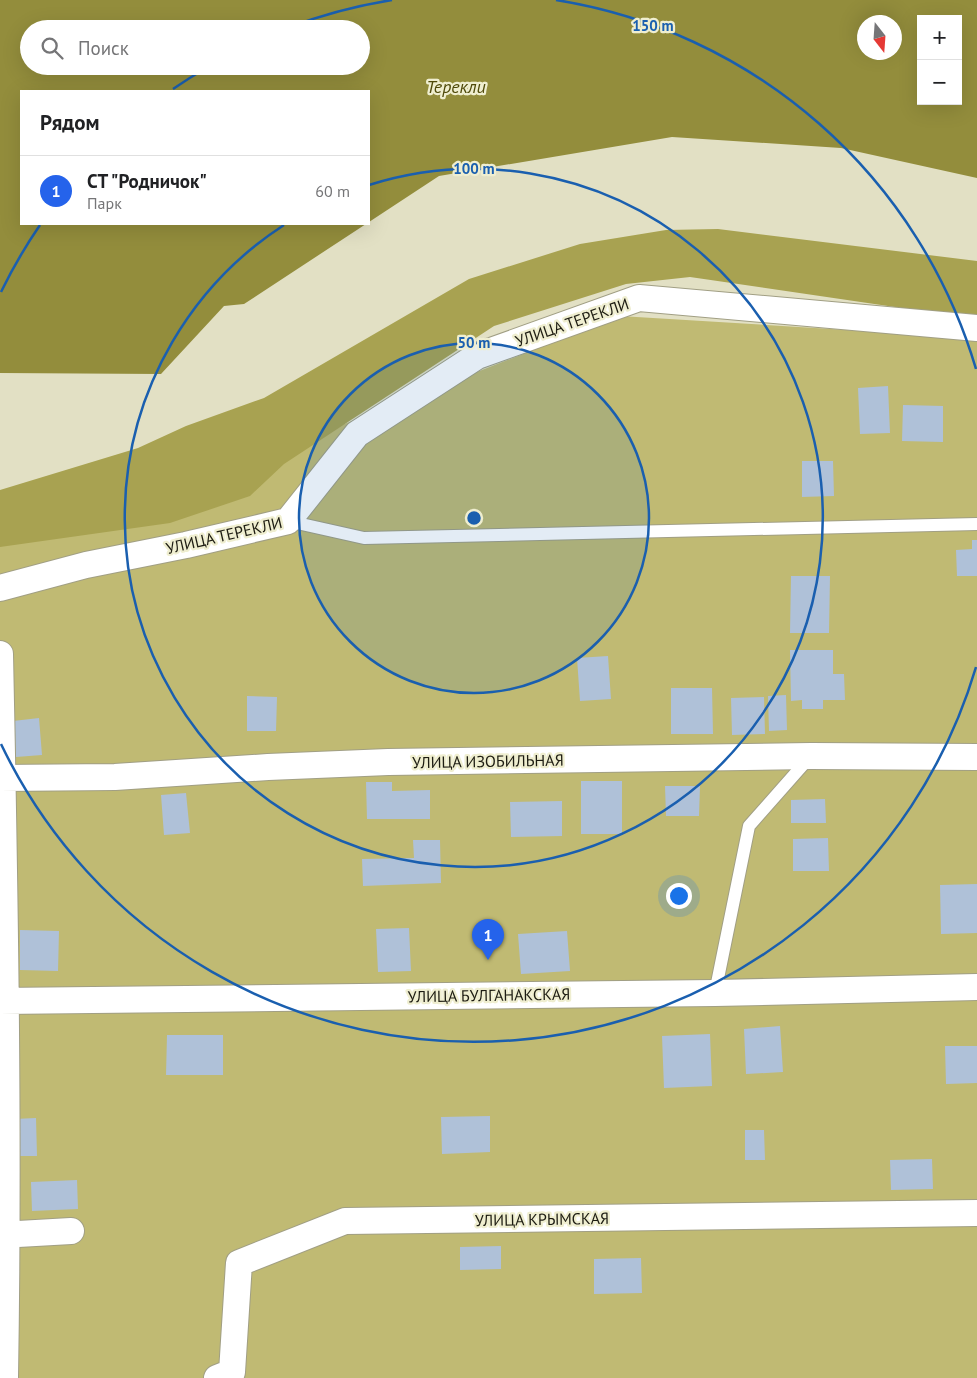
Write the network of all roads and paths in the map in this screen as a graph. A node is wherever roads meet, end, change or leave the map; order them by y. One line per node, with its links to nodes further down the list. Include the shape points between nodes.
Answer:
1 (977, 328): 2 (street, УЛИЦА ТЕРЕКЛИ, via 639,298 477,356 357,434)
2 (288, 522): 3 (lane, via 364,538); 4 (street, УЛИЦА ТЕРЕКЛИ, via 86,565)
3 (977, 524)
4 (0, 588)
5 (0, 654): 8 (street)
6 (811, 756): 7 (street, УЛИЦА ИЗОБИЛЬНАЯ); 8 (street, УЛИЦА ИЗОБИЛЬНАЯ, via 388,762 115,776); 10 (lane, via 749,826)
7 (977, 757)
8 (1, 778): 11 (street)
9 (977, 987): 10 (street, УЛИЦА БУЛГАНАКСКАЯ)
10 (715, 992): 11 (street, УЛИЦА БУЛГАНАКСКАЯ)
11 (3, 1001): 14 (street)
12 (977, 1213): 16 (street, УЛИЦА КРЫМСКАЯ, via 345,1221 239,1263 232,1372)
13 (71, 1231): 14 (street)
14 (4, 1235): 15 (street)
15 (5, 1378)
16 (217, 1378)

